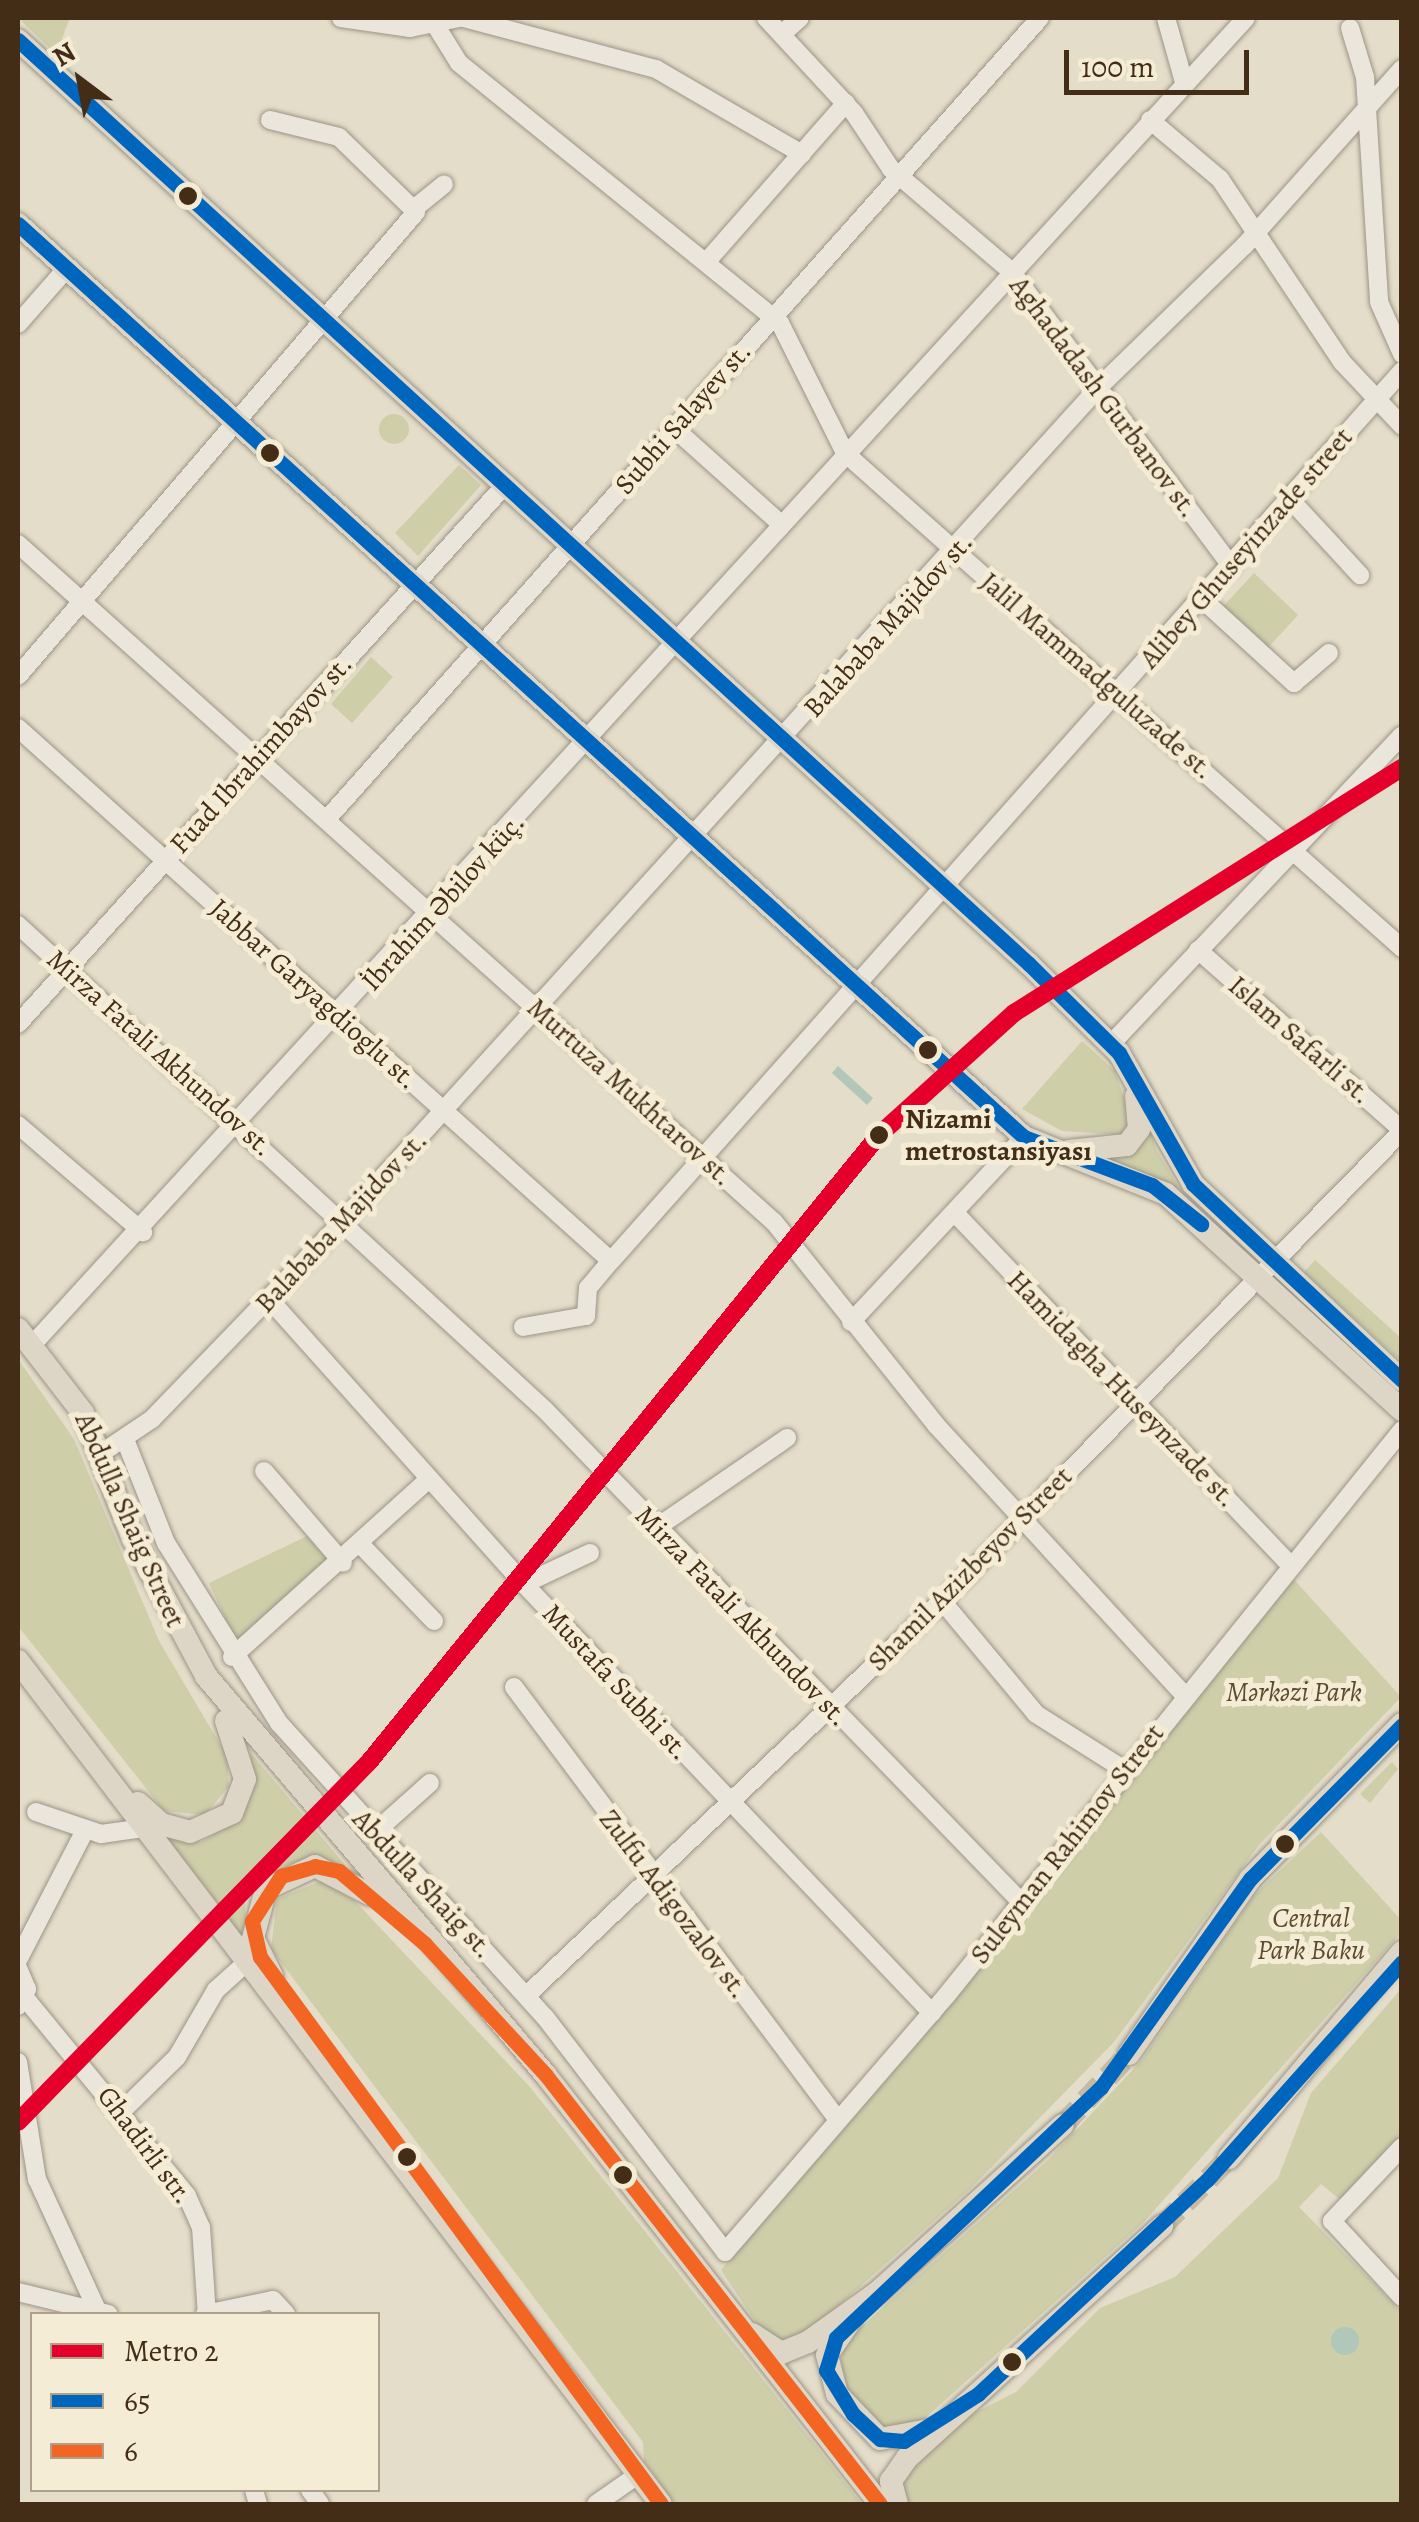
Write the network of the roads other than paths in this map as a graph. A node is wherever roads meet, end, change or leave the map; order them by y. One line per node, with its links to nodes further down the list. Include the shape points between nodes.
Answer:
1 (341, 18): 8 (street, via 396,28)
2 (462, 18): 8 (street); 18 (street, via 656,69)
3 (766, 18): 10 (street, Aghadadash Gurbanov st.)
4 (800, 18): 10 (street)
5 (1040, 18): 19 (street, Subhi Salayev st.)
6 (1166, 18): 13 (street)
7 (1246, 18): 13 (street, İbrahim Əbilov küç.)
8 (433, 20): 24 (street, Jalil Mammadguluzade st., via 459,63)
9 (1350, 28): 15 (street)
10 (782, 34): 14 (street, Aghadadash Gurbanov st.)
11 (18, 40): 28 (main road)
12 (1402, 69): 15 (street, Balababa Majidov st.)
13 (1184, 82): 17 (street, İbrahim Əbilov küç.)
14 (846, 103): 18 (street); 19 (street, Aghadadash Gurbanov st.)
15 (1366, 108): 23 (street, Balababa Majidov st.); 30 (street, via 1379,302)
16 (270, 120): 21 (street, via 338,138)
17 (1150, 120): 23 (street, via 1220,179); 26 (street, İbrahim Əbilov küç.)
18 (802, 154): 24 (street)
19 (900, 177): 26 (street, Aghadadash Gurbanov st.); 27 (street, Subhi Salayev st.)
20 (444, 184): 21 (street)
21 (416, 207): 28 (street)
22 (18, 224): 25 (main road)
23 (1254, 234): 32 (street, Balababa Majidov st.); 33 (street)
24 (708, 260): 27 (street, Jalil Mammadguluzade st.)
25 (67, 268): 29 (street); 34 (main road)
26 (1012, 272): 32 (street, Aghadadash Gurbanov st.); 37 (street, İbrahim Əbilov küç.)
27 (773, 316): 36 (street, Subhi Salayev st.); 37 (street, Jalil Mammadguluzade st.)
28 (325, 321): 34 (street); 38 (main road)
29 (18, 324)
30 (1402, 354)
31 (1402, 372): 33 (street, Alibey Ghuseyinzade street)
32 (1100, 386): 43 (street, Balababa Majidov st.); 44 (street, Aghadadash Gurbanov st.)
33 (1375, 398): 35 (street); 39 (street, Alibey Ghuseyinzade street)
34 (238, 418): 46 (main road); 48 (street)
35 (1402, 426)
36 (675, 429): 40 (street); 42 (street, Subhi Salayev st.)
37 (845, 453): 40 (street, İbrahim Əbilov küç.); 43 (street, Jalil Mammadguluzade st.)
38 (505, 485): 42 (main road); 46 (street, Fuad Ibrahimbayov st.)
39 (1287, 496): 44 (street, Alibey Ghuseyinzade street); 45 (street)
40 (781, 524): 50 (street, İbrahim Əbilov küç.)
41 (18, 544): 48 (street, Murtuza Mukhtarov st.)
42 (571, 546): 49 (street, Subhi Salayev st.); 50 (main road)
43 (955, 550): 53 (street, Jalil Mammadguluzade st.); 57 (street, Balababa Majidov st.)
44 (1230, 566): 47 (street, Alibey Ghuseyinzade street)
45 (1360, 574)
46 (419, 580): 49 (main road); 58 (street, Fuad Ibrahimbayov st.)
47 (1202, 600): 51 (street, via 1294,683); 53 (street, Alibey Ghuseyinzade street)
48 (82, 601): 52 (street); 58 (street, Murtuza Mukhtarov st.)
49 (486, 640): 56 (main road); 59 (street, Subhi Salayev st.)
50 (677, 642): 56 (street, İbrahim Əbilov küç.); 57 (main road)
51 (1329, 653)
52 (18, 676)
53 (1118, 696): 61 (street, Jalil Mammadguluzade st.); 63 (street, Alibey Ghuseyinzade street)
54 (18, 728): 62 (street, Jabbar Garyagdioglu st.)
55 (1402, 735): 61 (street)
56 (592, 736): 60 (main road); 64 (street, İbrahim Əbilov küç.)
57 (784, 740): 60 (street, Balababa Majidov st.); 63 (main road)
58 (257, 758): 59 (street, Murtuza Mukhtarov st.); 62 (street, Fuad Ibrahimbayov st.)
59 (327, 819): 64 (street, Murtuza Mukhtarov st.)
60 (698, 836): 69 (main road); 70 (street, Balababa Majidov st.)
61 (1295, 850): 66 (street, Jalil Mammadguluzade st.); 67 (street)
62 (164, 861): 68 (street, Fuad Ibrahimbayov st.); 71 (street, Jabbar Garyagdioglu st.)
63 (946, 888): 69 (street, Alibey Ghuseyinzade street); 73 (main road)
64 (433, 913): 70 (street, Murtuza Mukhtarov st.); 71 (street, İbrahim Əbilov küç.)
65 (18, 926): 68 (street, Mirza Fatali Akhundov st.)
66 (1402, 948)
67 (1198, 950): 73 (street); 78 (street, Islam Safarli st.)
68 (67, 970): 72 (street, Fuad Ibrahimbayov st.); 76 (street, Mirza Fatali Akhundov st.)
69 (860, 986): 79 (main road); 80 (street, Alibey Ghuseyinzade street)
70 (538, 1009): 75 (street, Balababa Majidov st.); 80 (street, Murtuza Mukhtarov st.)
71 (338, 1017): 75 (street, Jabbar Garyagdioglu st.); 76 (street, İbrahim Əbilov küç.)
72 (18, 1024)
73 (1110, 1044): 74 (main road)
74 (1126, 1064): 79 (main road, via 1139,1111 1133,1140 1109,1151); 85 (main road, via 1178,1166)
75 (445, 1110): 82 (street, Balababa Majidov st.); 84 (street, Jabbar Garyagdioglu st.)
76 (241, 1124): 82 (street, Mirza Fatali Akhundov st.); 83 (street, İbrahim Əbilov küç.)
77 (18, 1125): 83 (street)
78 (1402, 1130): 85 (street, Shamil Azizbeyov Street)
79 (1033, 1143): 81 (street); 85 (main road, via 1152,1184)
80 (704, 1159): 84 (street, Alibey Ghuseyinzade street); 87 (street, Murtuza Mukhtarov st., via 774,1222)
81 (956, 1213): 87 (street); 91 (street, Hamidagha Huseynzade st.)
82 (344, 1220): 86 (street, Balababa Majidov st.); 100 (street, Mirza Fatali Akhundov st.)
83 (143, 1232): 89 (street, İbrahim Əbilov küç.)
84 (611, 1261): 88 (street, Alibey Ghuseyinzade street, via 588,1288 588,1327)
85 (1266, 1268): 90 (main road); 91 (street, Shamil Azizbeyov Street); 92 (main road)
86 (270, 1299): 95 (street, Balababa Majidov st.); 98 (street, Mustafa Subhi st.)
87 (851, 1322): 99 (street, Murtuza Mukhtarov st.)
88 (523, 1327)
89 (25, 1336): 96 (main road, Abdulla Shaig Street, via 73,1396)
90 (1402, 1380)
91 (1133, 1402): 99 (street, Shamil Azizbeyov Street); 104 (street, Hamidagha Huseynzade st.)
92 (1402, 1410)
93 (1402, 1430): 104 (street, Suleyman Rahimov Street)
94 (788, 1438): 100 (street)
95 (126, 1442): 96 (street); 108 (street, Abdulla Shaig st., via 166,1543)
96 (100, 1454): 110 (main road, Abdulla Shaig Street, via 153,1581)
97 (264, 1472): 103 (street)
98 (429, 1479): 101 (street); 105 (street, Mustafa Subhi st.)
99 (1022, 1519): 106 (street, Shamil Azizbeyov Street); 112 (street, Murtuza Mukhtarov st.)
100 (656, 1528): 113 (street, Mirza Fatali Akhundov st.)
101 (362, 1546): 103 (street); 107 (street)
102 (590, 1553): 105 (street)
103 (342, 1563): 108 (street)
104 (1289, 1564): 112 (street, Suleyman Rahimov Street)
105 (524, 1584): 118 (street, Mustafa Subhi st.)
106 (942, 1601): 113 (street, Shamil Azizbeyov Street); 115 (street, via 1036,1714)
107 (434, 1621)
108 (232, 1656): 122 (street, Abdulla Shaig st.)
109 (18, 1661): 116 (main road)
110 (206, 1676): 116 (main road, via 244,1765 232,1813 205,1830 174,1830); 125 (main road, Abdulla Shaig Street)
111 (514, 1687): 123 (street, Zulfu Adigozalov st.)
112 (1184, 1696): 115 (street, Suleyman Rahimov Street)
113 (829, 1709): 118 (street, Shamil Azizbeyov Street); 124 (street, Mirza Fatali Akhundov st.)
114 (1402, 1724): 135 (main road, via 1250,1879)
115 (1126, 1771): 124 (street, Suleyman Rahimov Street)
116 (111, 1782): 120 (main road)
117 (430, 1783): 122 (street)
118 (732, 1807): 123 (street, Shamil Azizbeyov Street); 134 (street, Mustafa Subhi st.)
119 (36, 1812): 121 (street)
120 (143, 1828): 121 (street); 129 (main road)
121 (85, 1830): 127 (street)
122 (374, 1832): 132 (street, Abdulla Shaig st.)
123 (655, 1882): 132 (street, Shamil Azizbeyov Street); 139 (street, Zulfu Adigozalov st.)
124 (1022, 1903): 134 (street, Suleyman Rahimov Street)
125 (425, 1944): 137 (main road, via 330,1867 299,1869 266,1888 252,1921 255,1947); 148 (main road, Abdulla Shaig Street, via 544,2074)
126 (1402, 1952): 131 (main road)
127 (18, 1960)
128 (1402, 1961): 131 (street)
129 (247, 1962): 137 (main road); 138 (street, via 216,1990 176,2057)
130 (18, 1968): 133 (street)
131 (1374, 1984): 142 (main road)
132 (526, 1996): 144 (street, Abdulla Shaig st.)
133 (22, 2003): 138 (street, Ghadirli str.)
134 (932, 2013): 139 (street, Suleyman Rahimov Street)
135 (1129, 2054)
136 (18, 2062): 149 (street, via 37,2179)
137 (342, 2077): 154 (main road)
138 (122, 2110): 150 (street, Ghadirli str., via 198,2216)
139 (838, 2120): 144 (street, Suleyman Rahimov Street)
140 (1063, 2126): 146 (main road)
141 (1402, 2147): 147 (street, via 1333,2227)
142 (1229, 2158)
143 (1162, 2226): 153 (main road)
144 (726, 2252)
145 (18, 2292): 149 (street)
146 (878, 2292): 148 (main road, via 782,2353); 153 (main road, via 826,2363 868,2430 888,2441 914,2438)
147 (1402, 2298)
148 (720, 2304): 157 (main road, Abdulla Shaig Street)
149 (102, 2311)
150 (206, 2312)
151 (216, 2312): 152 (street, via 273,2300)
152 (284, 2312)
153 (978, 2394): 158 (main road, via 897,2470)
154 (639, 2474): 155 (street); 156 (main road)
155 (596, 2504)
156 (661, 2504)
157 (880, 2504)
158 (897, 2504)

